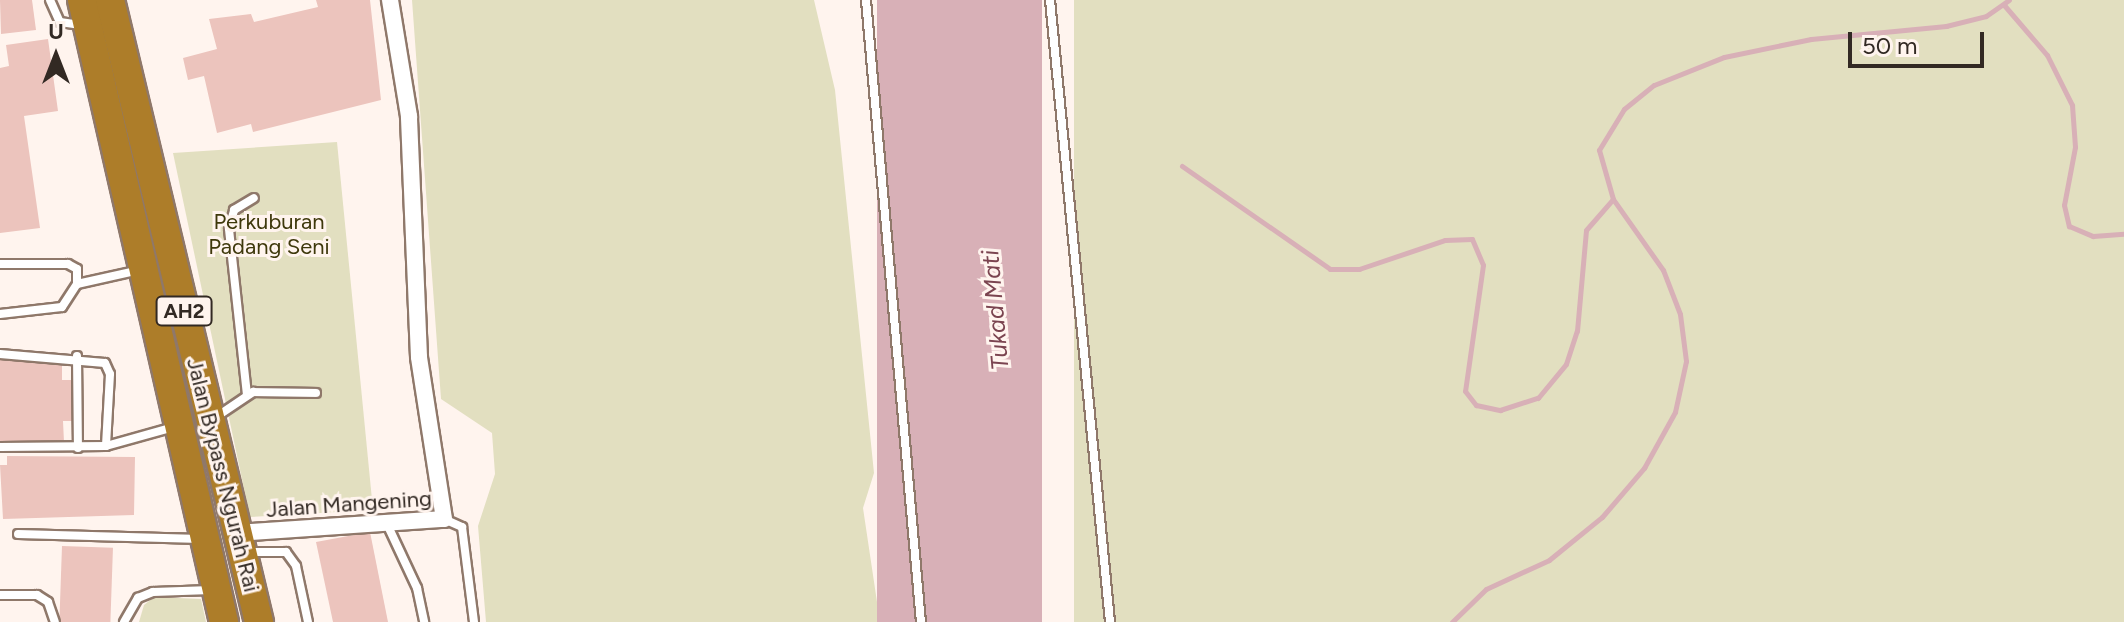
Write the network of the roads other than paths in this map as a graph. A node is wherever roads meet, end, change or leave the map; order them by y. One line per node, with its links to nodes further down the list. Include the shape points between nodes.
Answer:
1 (50, 0): 6 (lane, via 60,22)
2 (110, 0): 16 (highway, Jalan Bypass Ngurah Rai / AH2)
3 (390, 0): 21 (street, via 409,116 420,367)
4 (866, 0): 35 (lane)
5 (1050, 0): 36 (lane)
6 (85, 13): 9 (highway, Jalan Bypass Ngurah Rai / AH2)
7 (254, 198): 15 (lane, via 234,210 229,228)
8 (0, 264): 10 (lane, via 68,264 77,269)
9 (143, 270): 10 (lane); 17 (highway, Jalan Bypass Ngurah Rai / AH2)
10 (77, 284): 11 (lane, via 62,307)
11 (0, 314)
12 (0, 354): 13 (lane)
13 (77, 356): 18 (lane, via 98,359 110,374); 20 (lane)
14 (316, 393): 15 (lane)
15 (247, 395): 16 (lane)
16 (209, 422): 25 (highway, Jalan Bypass Ngurah Rai / AH2)
17 (178, 426): 18 (lane); 24 (highway, Jalan Bypass Ngurah Rai / AH2)
18 (106, 446): 20 (lane)
19 (0, 447): 20 (lane)
20 (78, 448)
21 (444, 519): 22 (street, Jalan Mangening); 34 (lane, Jalan Mangening, via 462,527)
22 (387, 523): 25 (street, Jalan Mangening); 33 (lane, via 417,588)
23 (18, 534): 24 (lane)
24 (206, 539): 26 (highway, Jalan Bypass Ngurah Rai / AH2)
25 (240, 542): 31 (highway, Jalan Bypass Ngurah Rai / AH2); 32 (lane, via 286,552 296,566)
26 (216, 589): 29 (lane, via 153,592 138,598); 30 (highway, Jalan Bypass Ngurah Rai / AH2)
27 (0, 595): 28 (lane, via 37,595 48,602)
28 (55, 622)
29 (124, 622)
30 (224, 622)
31 (259, 622)
32 (308, 622)
33 (424, 622)
34 (474, 622)
35 (921, 622)
36 (1110, 622)

